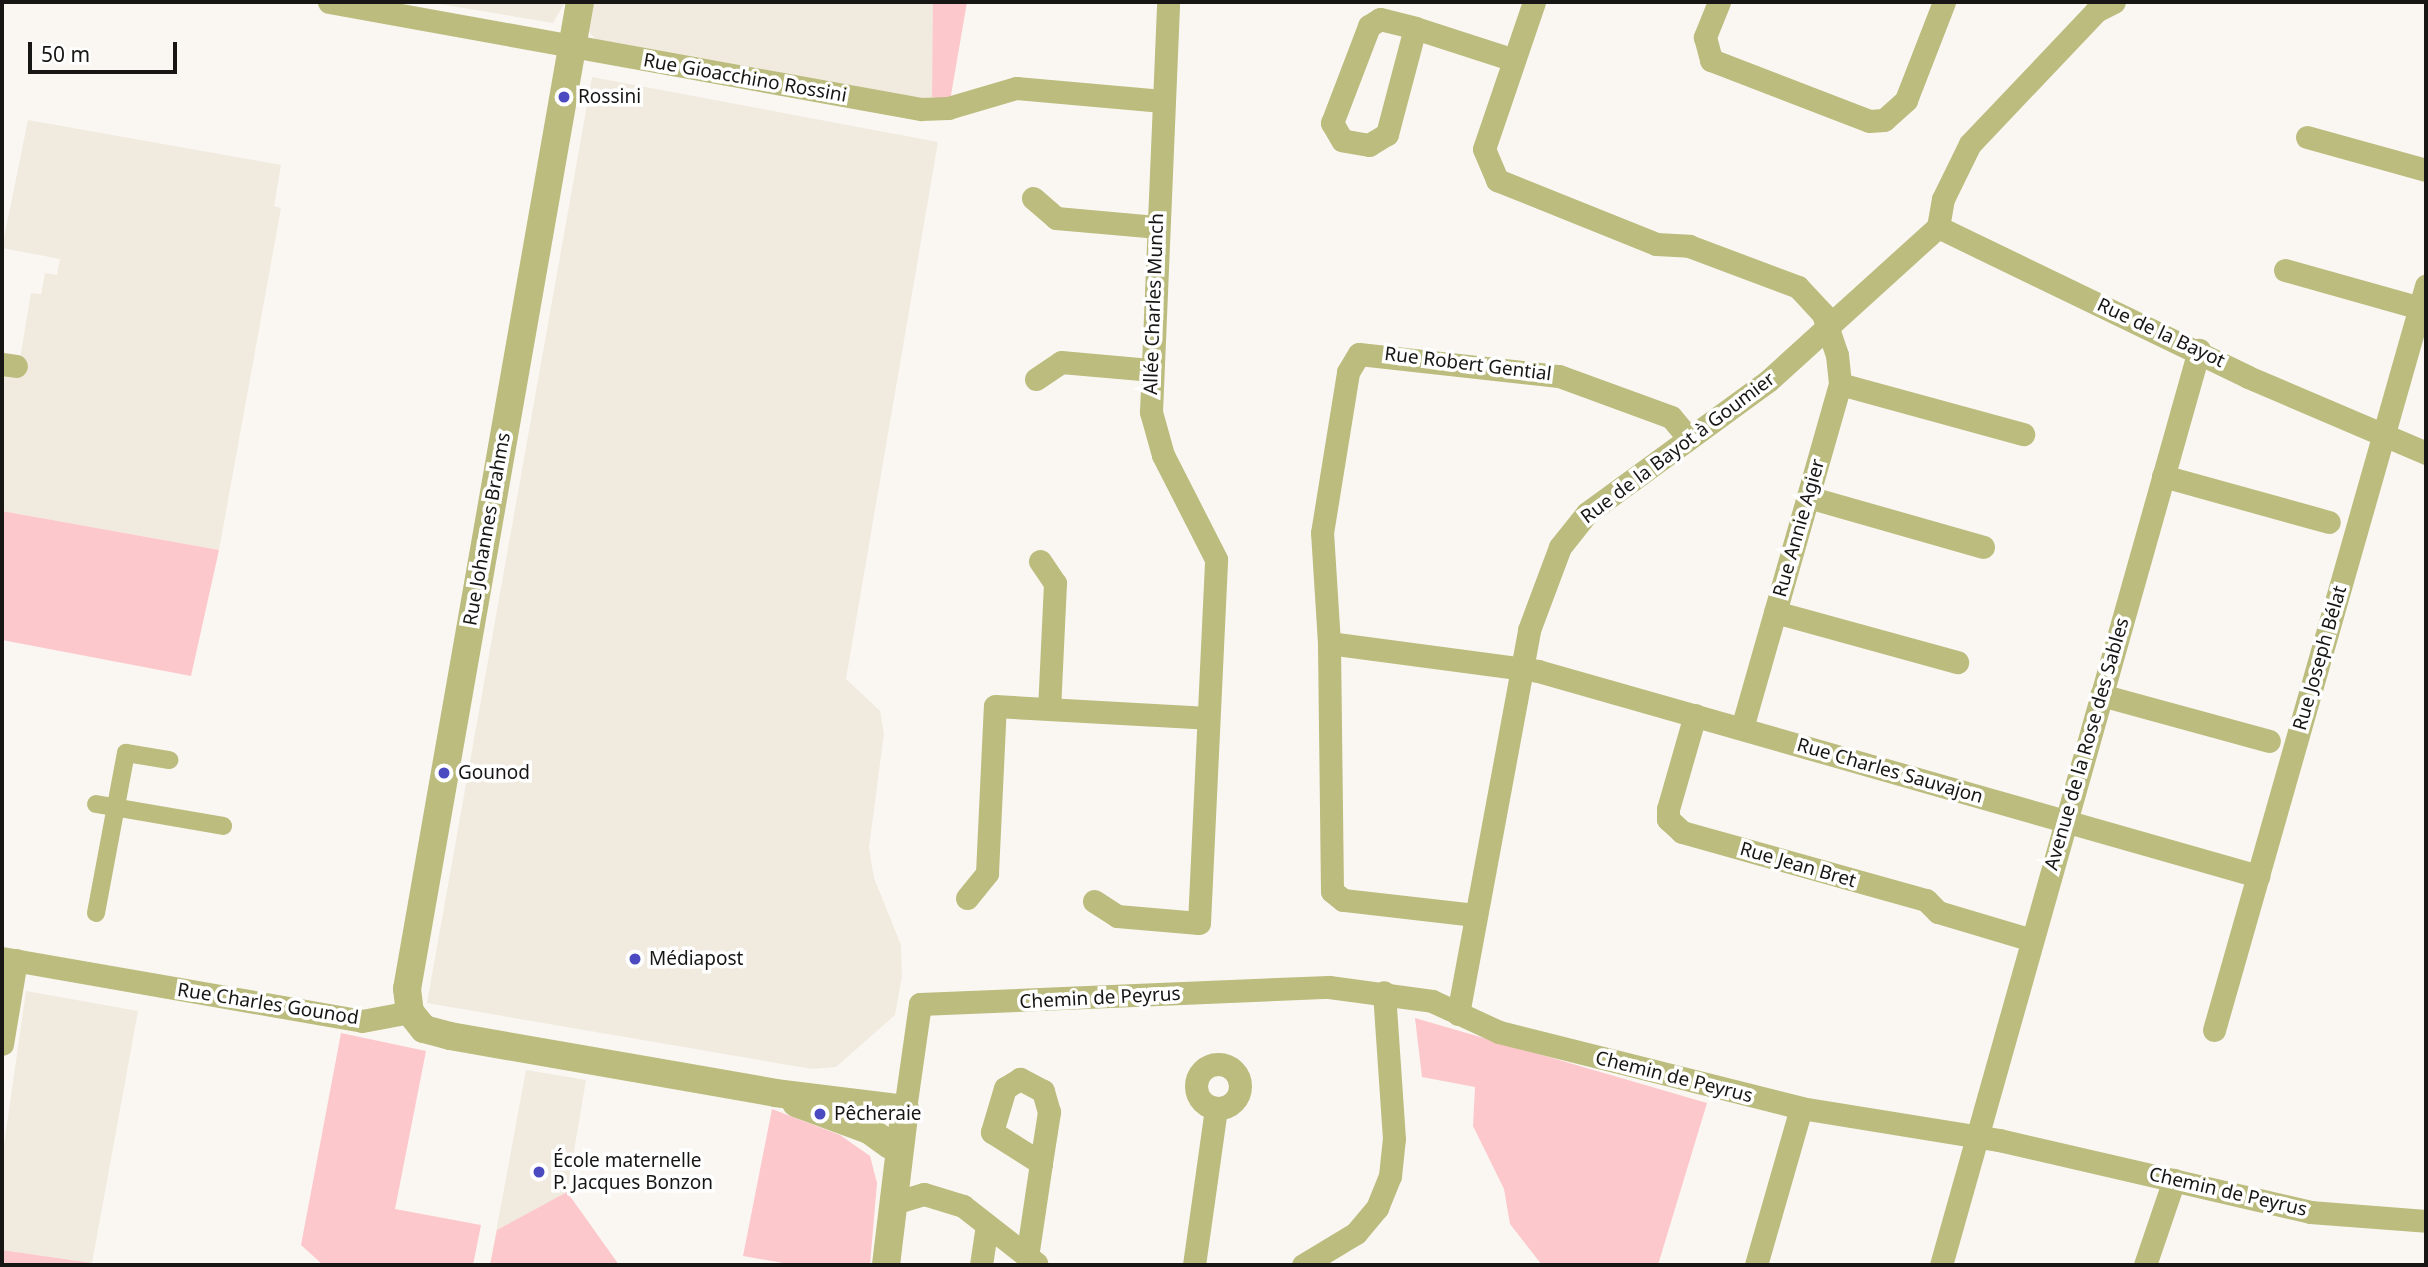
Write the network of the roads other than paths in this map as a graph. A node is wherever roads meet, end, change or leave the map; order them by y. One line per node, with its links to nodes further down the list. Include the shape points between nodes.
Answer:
1 (329, 2): 9 (street, Rue Gioacchino Rossini)
2 (580, 2): 9 (street, Rue Johannes Brahms)
3 (1168, 2): 11 (street, Allée Charles Munch)
4 (1534, 2): 10 (street, Rue Annie Agier)
5 (1719, 2): 6 (street, via 1705,37 1711,60 1869,121 1884,121 1906,100)
6 (1944, 2)
7 (2114, 2): 16 (street, via 2096,11 1970,144 1943,199)
8 (1415, 28): 8 (street, via 1380,19 1369,26 1332,123 1342,140 1370,145 1387,134); 10 (street)
9 (572, 47): 11 (street, Rue Gioacchino Rossini, via 921,109 948,108 1016,88); 57 (street, Rue Johannes Brahms, via 411,964)
10 (1514, 60): 20 (street, Rue Annie Agier, via 1484,149 1497,180 1656,244 1689,246 1779,278 1815,300)
11 (1162, 101): 15 (street, Allée Charles Munch)
12 (2306, 137): 13 (street)
13 (2426, 170)
14 (1033, 198): 15 (street, via 1056,218)
15 (1156, 227): 22 (street, Allée Charles Munch)
16 (1938, 227): 20 (street, Rue de la Bayot à Goumier); 21 (street, Rue de la Bayot)
17 (2286, 270): 19 (street)
18 (2426, 286): 19 (street, Rue Joseph Bélat)
19 (2421, 317): 27 (street, Rue Joseph Bélat)
20 (1827, 327): 24 (street, Rue Annie Agier); 26 (street, Rue de la Bayot à Goumier, via 1768,381)
21 (2199, 350): 27 (street, Rue de la Bayot); 29 (street, Avenue de la Rose des Sables)
22 (1150, 370): 23 (street, via 1061,362); 41 (street, Allée Charles Munch, via 1151,412 1163,455 1216,559)
23 (1036, 379)
24 (1840, 384): 25 (street); 30 (street, Rue Annie Agier)
25 (2023, 434)
26 (1688, 437): 35 (street, Rue Robert Gential, via 1671,417 1559,376 1366,351 1352,360 1348,372 1322,533); 37 (street, Rue de la Bayot à Goumier, via 1573,527 1541,590)
27 (2385, 437): 28 (street, Rue de la Bayot); 49 (street, Rue Joseph Bélat)
28 (2426, 453)
29 (2163, 476): 31 (street); 38 (street, Avenue de la Rose des Sables)
30 (1808, 497): 32 (street); 34 (street, Rue Annie Agier)
31 (2329, 522)
32 (1983, 547)
33 (1040, 561): 39 (street, via 1055,583)
34 (1775, 612): 36 (street); 42 (street, Rue Annie Agier)
35 (1329, 643): 37 (street); 53 (street, Rue Robert Gential, via 1334,681 1332,891 1343,900)
36 (1957, 662)
37 (1522, 667): 40 (street, Rue Charles Sauvajon); 53 (street, Rue de la Bayot à Goumier)
38 (2101, 695): 43 (street); 47 (street, Avenue de la Rose des Sables)
39 (1049, 708): 41 (street); 50 (street, via 995,706 986,873)
40 (1695, 715): 42 (street, Rue Charles Sauvajon); 54 (street, Rue Jean Bret, via 1668,809 1668,819 1682,832 1926,900 1938,912)
41 (1208, 718): 51 (street, Allée Charles Munch, via 1199,923 1117,916)
42 (1742, 728): 47 (street, Rue Charles Sauvajon)
43 (2269, 741)
44 (169, 760): 46 (street, via 126,753)
45 (96, 804): 46 (street)
46 (116, 807): 48 (street); 52 (street)
47 (2065, 821): 49 (street, Rue Charles Sauvajon); 54 (street, Avenue de la Rose des Sables)
48 (223, 826)
49 (2258, 876): 59 (street, Rue Joseph Bélat)
50 (967, 898)
51 (1094, 901)
52 (96, 913)
53 (1475, 915): 58 (street, Rue de la Bayot à Goumier)
54 (2032, 940): 65 (street, Avenue de la Rose des Sables)
55 (9, 959): 57 (street, Rue Charles Gounod, via 362,1021); 60 (street)
56 (1384, 992): 58 (street, Chemin de Peyrus, via 1432,1000); 64 (street, Chemin de Peyrus, via 1329,986 920,1004); 75 (street, via 1394,1139 1390,1175 1377,1208 1356,1233)
57 (410, 1012): 61 (street, via 424,1029 450,1037)
58 (1458, 1014): 62 (street, Chemin de Peyrus, via 1499,1032)
59 (2214, 1030)
60 (2, 1044)
61 (775, 1093): 64 (street); 64 (street)
62 (1801, 1108): 65 (street, Chemin de Peyrus); 76 (street)
63 (1216, 1109): 74 (street)
64 (893, 1127): 68 (street)
65 (1978, 1138): 67 (street, Chemin de Peyrus); 77 (street, Avenue de la Rose des Sables)
66 (1041, 1163): 71 (street)
67 (2174, 1180): 69 (street, Chemin de Peyrus, via 2310,1212); 78 (street)
68 (895, 1186): 70 (street, via 938,1196); 72 (street)
69 (2426, 1221)
70 (987, 1225): 71 (street); 73 (street)
71 (1033, 1261)
72 (886, 1265)
73 (981, 1265)
74 (1194, 1265)
75 (1305, 1265)
76 (1756, 1265)
77 (1941, 1265)
78 (2145, 1265)

